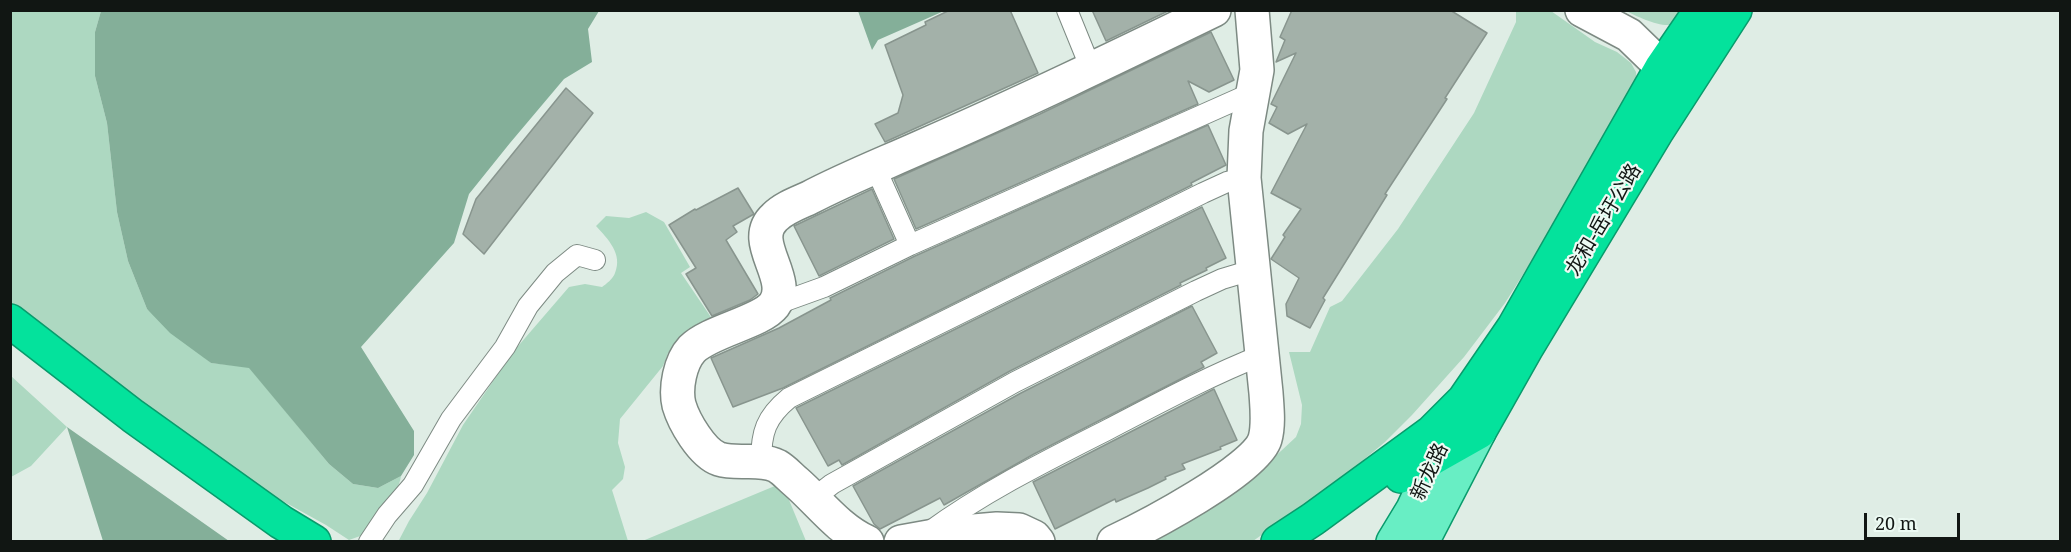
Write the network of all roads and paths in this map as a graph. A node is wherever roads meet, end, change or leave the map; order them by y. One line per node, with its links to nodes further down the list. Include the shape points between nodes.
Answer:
1 (1067, 10): 8 (lane)
2 (1214, 10): 8 (street)
3 (1252, 10): 9 (street, via 1257,70)
4 (1701, 10): 7 (highway, 龙和-岳圩公路)
5 (1734, 10): 20 (highway, 龙和-岳圩公路, via 1657,131)
6 (1596, 14): 7 (street, via 1629,35)
7 (1662, 67): 19 (highway, 龙和-岳圩公路, via 1514,327)
8 (1091, 69): 10 (street)
9 (1254, 92): 11 (street, via 1246,131); 12 (lane)
10 (875, 167): 12 (lane); 15 (street, via 774,217 766,230 766,242 777,279)
11 (1244, 178): 14 (street); 22 (lane, via 1203,193 789,398 776,409 764,431)
12 (910, 245): 15 (lane, via 824,287)
13 (596, 260): 27 (lane, via 577,255 555,273 528,306 505,347 451,419 413,484)
14 (1252, 270): 18 (street); 23 (lane, via 1204,287 1014,382 832,484)
15 (774, 305): 22 (street, via 692,350 678,381 679,405 703,447 717,458)
16 (10, 321): 26 (highway, via 133,416)
17 (10, 344): 25 (highway, via 121,433)
18 (1262, 355): 24 (lane, via 1224,370 1027,471); 30 (street, via 1268,421 1265,441 1252,457 1220,482 1177,510)
19 (1464, 400): 21 (main road, 新龙路); 31 (highway, 龙和-岳圩公路, via 1432,432)
20 (1479, 432): 21 (highway); 34 (main road, 新龙路)
21 (1437, 456): 32 (highway, via 1396,479); 33 (main road, 新龙路)
22 (761, 462): 23 (street, via 777,466)
23 (814, 498): 28 (street, via 855,537)
24 (911, 539): 29 (street, via 997,529 1019,530)
25 (279, 542)
26 (314, 542)
27 (369, 542)
28 (867, 542)
29 (1038, 542)
30 (1114, 542)
31 (1278, 542)
32 (1316, 542)
33 (1393, 542)
34 (1422, 542)

